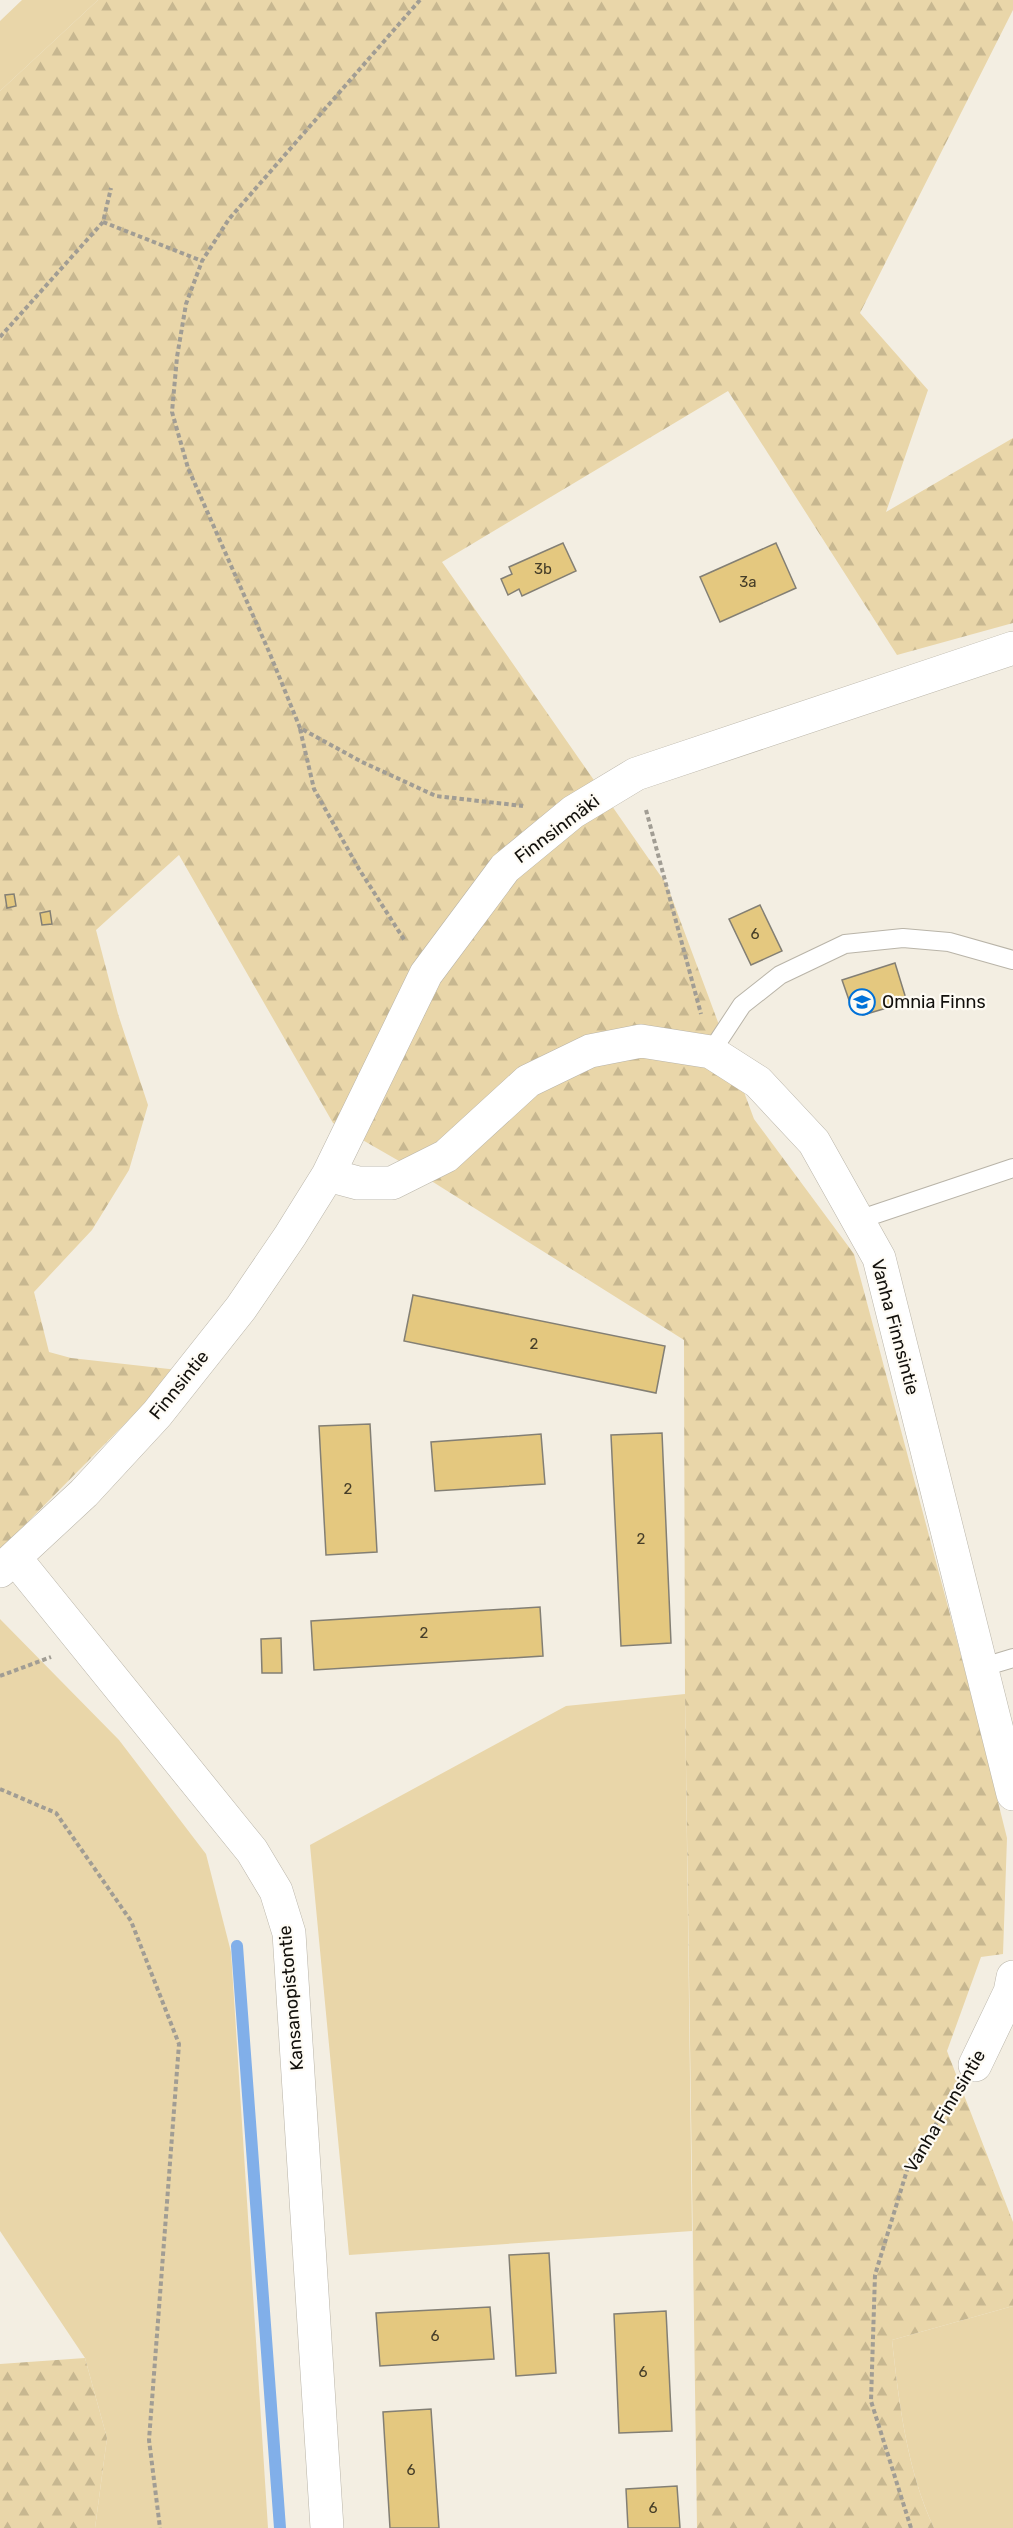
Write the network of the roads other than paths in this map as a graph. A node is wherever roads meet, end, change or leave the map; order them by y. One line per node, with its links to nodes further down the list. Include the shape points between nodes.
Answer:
1 (1013, 648): 5 (street, Finnsinmäki, via 636,774 573,812 505,868 426,974)
2 (1013, 960): 3 (lane, via 949,942 903,938 845,944 780,975 742,1005)
3 (711, 1052): 5 (street, Vanha Finnsintie, via 641,1041 590,1051 528,1081 447,1156 392,1183 358,1183); 6 (street, Vanha Finnsintie, via 758,1082 814,1142)
4 (1013, 1168): 6 (lane)
5 (328, 1175): 7 (street, Finnsintie, via 241,1308 157,1414 84,1493)
6 (858, 1220): 9 (street, Vanha Finnsintie, via 879,1258)
7 (8, 1564): 13 (street, Kansanopistontie, via 86,1645 252,1851 276,1891 289,1933)
8 (1013, 1658): 9 (lane)
9 (980, 1668): 10 (street, Vanha Finnsintie)
10 (1013, 1794)
11 (1012, 1989): 12 (street, Vanha Finnsintie)
12 (975, 2064)
13 (327, 2528)

